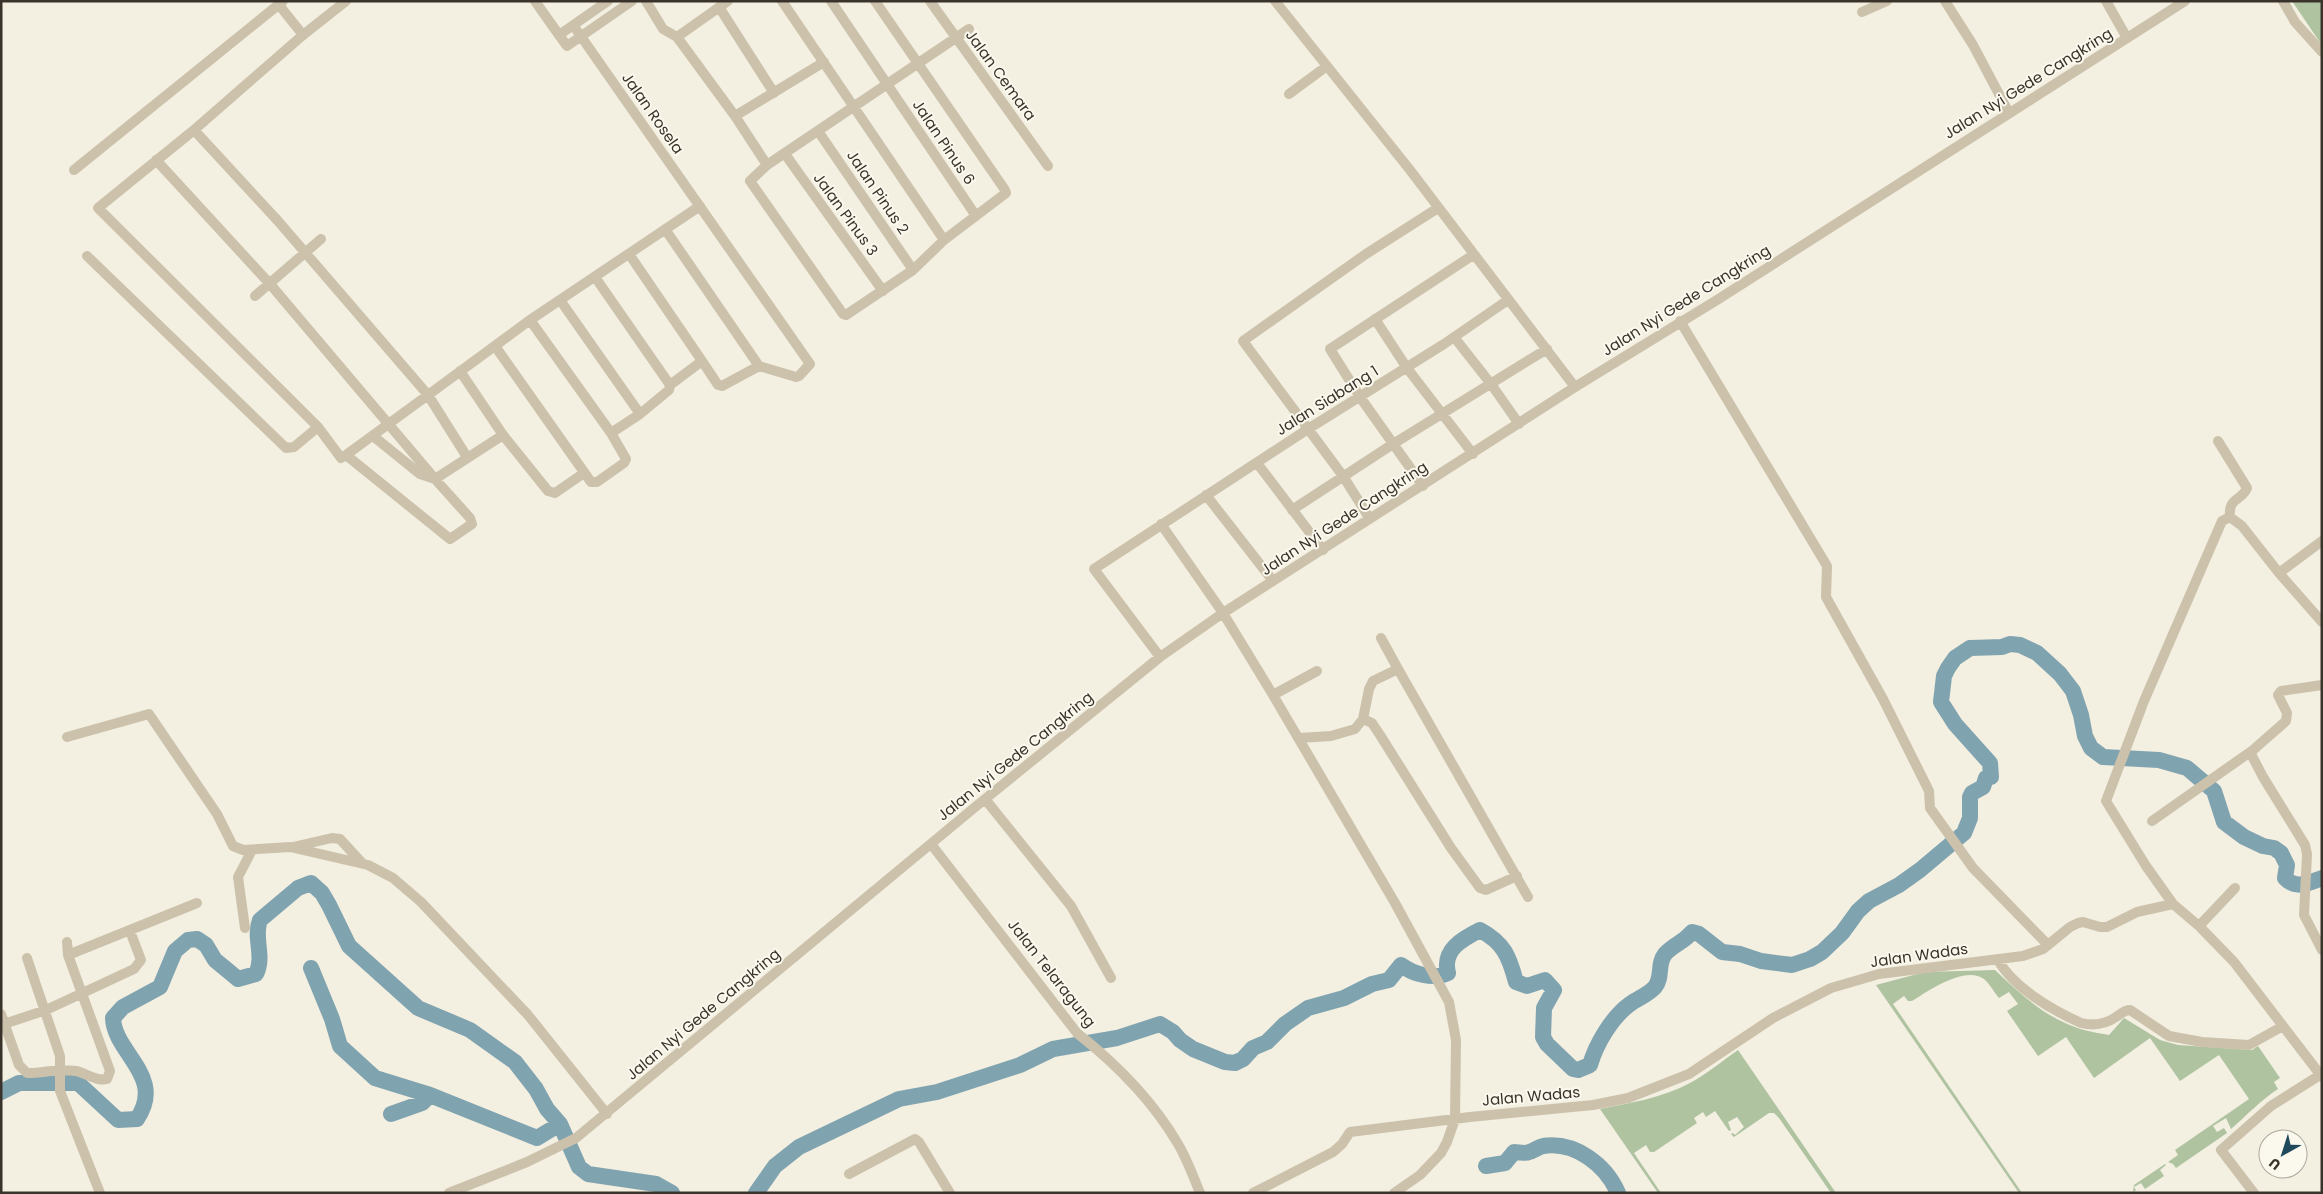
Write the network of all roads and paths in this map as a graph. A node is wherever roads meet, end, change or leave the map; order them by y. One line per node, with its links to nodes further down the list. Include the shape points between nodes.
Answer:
1 (346, 1): 22 (street)
2 (535, 1): 23 (street)
3 (608, 1): 20 (street)
4 (632, 1): 24 (street)
5 (646, 1): 25 (street, via 663,29)
6 (728, 1): 18 (street)
7 (782, 1): 29 (street)
8 (831, 1): 32 (street, Jalan Pinus 6)
9 (875, 1): 30 (street)
10 (930, 1): 26 (street, Jalan Cemara)
11 (1275, 1): 31 (street, via 1295,32)
12 (1887, 1): 19 (street)
13 (1945, 1): 36 (street)
14 (2106, 1): 27 (street)
15 (2185, 1): 27 (street, Jalan Nyi Gede Cangkring)
16 (2283, 1): 28 (street)
17 (281, 3): 22 (street); 44 (street)
18 (719, 7): 25 (street); 33 (street)
19 (1862, 12)
20 (573, 26): 23 (street); 24 (street, Jalan Rosela)
21 (969, 29): 26 (street)
22 (303, 35): 38 (street)
23 (559, 35): 24 (street, via 567,46)
24 (581, 37): 45 (street, Jalan Rosela)
25 (677, 37): 37 (street)
26 (956, 37): 30 (street); 43 (street, Jalan Cemara)
27 (2128, 38): 36 (street, Jalan Nyi Gede Cangkring)
28 (2322, 52)
29 (824, 62): 33 (street); 35 (street)
30 (917, 64): 32 (street); 47 (street, via 1006,190 1003,196)
31 (1327, 66): 34 (street); 46 (street)
32 (887, 85): 35 (street); 47 (street, Jalan Pinus 6)
33 (774, 93): 37 (street)
34 (1289, 94)
35 (854, 107): 39 (street); 50 (street)
36 (2009, 113): 64 (street, Jalan Nyi Gede Cangkring)
37 (735, 116): 42 (street)
38 (194, 130): 41 (street); 51 (street)
39 (818, 131): 40 (street); 55 (street, Jalan Pinus 2)
40 (785, 154): 42 (street); 58 (street, Jalan Pinus 3)
41 (156, 160): 57 (street); 81 (street, via 98,208)
42 (766, 165): 58 (street, via 750,181 843,314 850,314)
43 (1048, 166)
44 (74, 170)
45 (700, 206): 48 (street); 69 (street, Jalan Rosela, via 810,364 796,377)
46 (1438, 208): 53 (street); 82 (street, via 1243,339)
47 (976, 216): 50 (street)
48 (665, 230): 52 (street); 69 (street)
49 (321, 239): 51 (street)
50 (944, 240): 55 (street)
51 (306, 253): 57 (street); 75 (street)
52 (629, 254): 56 (street); 68 (street)
53 (1473, 255): 61 (street); 62 (street)
54 (87, 256): 81 (street, via 286,448 294,446)
55 (913, 270): 58 (street)
56 (595, 277): 60 (street); 73 (street)
57 (270, 284): 59 (street); 79 (street)
58 (883, 291)
59 (255, 296)
60 (560, 300): 63 (street); 78 (street)
61 (1508, 300): 65 (street, Jalan Siabang 1); 67 (street)
62 (1375, 319): 70 (street); 76 (street, via 1330,349)
63 (530, 320): 66 (street); 83 (street)
64 (1680, 321): 74 (street, Jalan Nyi Gede Cangkring); 132 (street, via 1827,566 1826,597 1883,698 1929,791 1930,808 1973,868)
65 (1454, 337): 70 (street, Jalan Siabang 1); 72 (street)
66 (495, 346): 71 (street); 92 (street)
67 (1547, 349): 72 (street); 74 (street)
68 (702, 361): 69 (street, via 722,386); 73 (street)
69 (759, 366)
70 (1408, 368): 76 (street, Jalan Siabang 1); 77 (street)
71 (460, 371): 75 (street); 84 (street)
72 (1492, 384): 77 (street); 80 (street)
73 (670, 385): 78 (street, via 669,390)
74 (1575, 387): 80 (street, Jalan Nyi Gede Cangkring)
75 (428, 394): 79 (street); 90 (street)
76 (1360, 397): 82 (street, Jalan Siabang 1); 87 (street)
77 (1443, 413): 87 (street); 88 (street)
78 (640, 414): 83 (street)
79 (389, 423): 85 (street); 94 (street)
80 (1519, 424): 88 (street, Jalan Nyi Gede Cangkring)
81 (318, 427): 89 (street, via 341,458)
82 (1308, 429): 91 (street, Jalan Siabang 1); 93 (street)
83 (611, 433): 92 (street, via 626,461 597,482 591,482)
84 (503, 435): 90 (street); 92 (street, via 551,494)
85 (373, 436): 89 (street); 94 (street, via 420,474)
86 (2218, 441): 98 (street, via 2246,488 2246,492 2232,503)
87 (1393, 444): 93 (street); 95 (street)
88 (1473, 454): 95 (street, Jalan Nyi Gede Cangkring)
89 (346, 455): 94 (street, via 446,538 452,539 472,522)
90 (467, 457): 94 (street)
91 (1257, 463): 96 (street, Jalan Siabang 1); 97 (street)
92 (584, 473)
93 (1343, 476): 97 (street); 99 (street)
94 (435, 479)
95 (1422, 486): 99 (street, Jalan Nyi Gede Cangkring)
96 (1206, 495): 100 (street, Jalan Siabang 1); 104 (street)
97 (1292, 510): 102 (street)
98 (2230, 517): 103 (street, via 2242,526); 127 (street, via 2222,521 2124,752 2107,803)
99 (1370, 519): 102 (street, Jalan Nyi Gede Cangkring)
100 (1161, 524): 105 (street); 108 (street, Jalan Siabang 1, via 1094,569)
101 (2322, 541): 103 (street)
102 (1323, 550): 104 (street, Jalan Nyi Gede Cangkring)
103 (2279, 573): 106 (street)
104 (1274, 582): 105 (street, Jalan Nyi Gede Cangkring)
105 (1223, 613): 108 (street, Jalan Nyi Gede Cangkring); 112 (street)
106 (2322, 622)
107 (1380, 638): 109 (street)
108 (1160, 657): 117 (street, Jalan Nyi Gede Cangkring)
109 (1398, 668): 113 (street, via 1373,681); 123 (street)
110 (1317, 671): 112 (street)
111 (2322, 685): 116 (street, via 2283,690 2278,695 2287,713 2286,721)
112 (1273, 695): 115 (street)
113 (1363, 718): 115 (street, via 1349,732); 123 (street, via 1372,723 1480,888 1486,890)
114 (67, 737): 121 (street, via 149,714 217,814 229,840 236,848)
115 (1299, 738): 145 (street, via 1444,992 1456,1040)
116 (2253, 750): 118 (street); 133 (street, via 2253,759 2304,845 2307,854 2304,915)
117 (985, 798): 119 (street, Jalan Nyi Gede Cangkring); 137 (street, via 1073,911)
118 (2152, 821)
119 (931, 844): 144 (street, Jalan Nyi Gede Cangkring); 150 (street, Jalan Telaragung, via 1077,1033 1101,1052 1150,1104 1181,1149)
120 (290, 847): 121 (street); 122 (street); 122 (street, via 340,839)
121 (252, 850): 129 (street, via 238,878)
122 (362, 863): 144 (street, via 393,878 421,902 528,1015)
123 (1517, 876): 125 (street)
124 (2235, 888): 128 (street)
125 (1528, 897)
126 (198, 903): 130 (street)
127 (2173, 904): 128 (street); 132 (street, Jalan Wadas, via 2137,912 2110,927 2078,923)
128 (2199, 926): 141 (street, via 2234,962)
129 (245, 928)
130 (130, 931): 134 (street); 138 (street, via 140,964)
131 (68, 942): 134 (street)
132 (2048, 945): 136 (street, Jalan Wadas, via 2028,954)
133 (2322, 950)
134 (68, 955): 138 (street)
135 (27, 958): 139 (street)
136 (1998, 960): 141 (street, via 2008,974 2035,996 2089,1025 2108,1022 2128,1010 2169,1036 2239,1046 2256,1043); 145 (street, Jalan Wadas, via 1879,974 1830,988 1773,1018 1689,1074 1628,1098 1593,1105)
137 (1111, 978)
138 (82, 993): 139 (street); 142 (street, via 110,1075 102,1080 84,1073)
139 (46, 1010): 140 (street); 142 (street, via 60,1056)
140 (2, 1021): 142 (street, via 24,1071)
141 (2284, 1026): 143 (street)
142 (59, 1073): 147 (street, via 60,1091)
143 (2321, 1076): 153 (street, via 2271,1106 2221,1150)
144 (607, 1114): 148 (street, Jalan Nyi Gede Cangkring, via 559,1147)
145 (1455, 1119): 151 (street, Jalan Wadas, via 1350,1132 1333,1152); 152 (street, via 1441,1153 1420,1175)
146 (849, 1174): 149 (street, via 915,1139)
147 (100, 1193)
148 (449, 1193)
149 (950, 1193)
150 (1200, 1193)
151 (1252, 1193)
152 (1394, 1193)
153 (2254, 1193)

